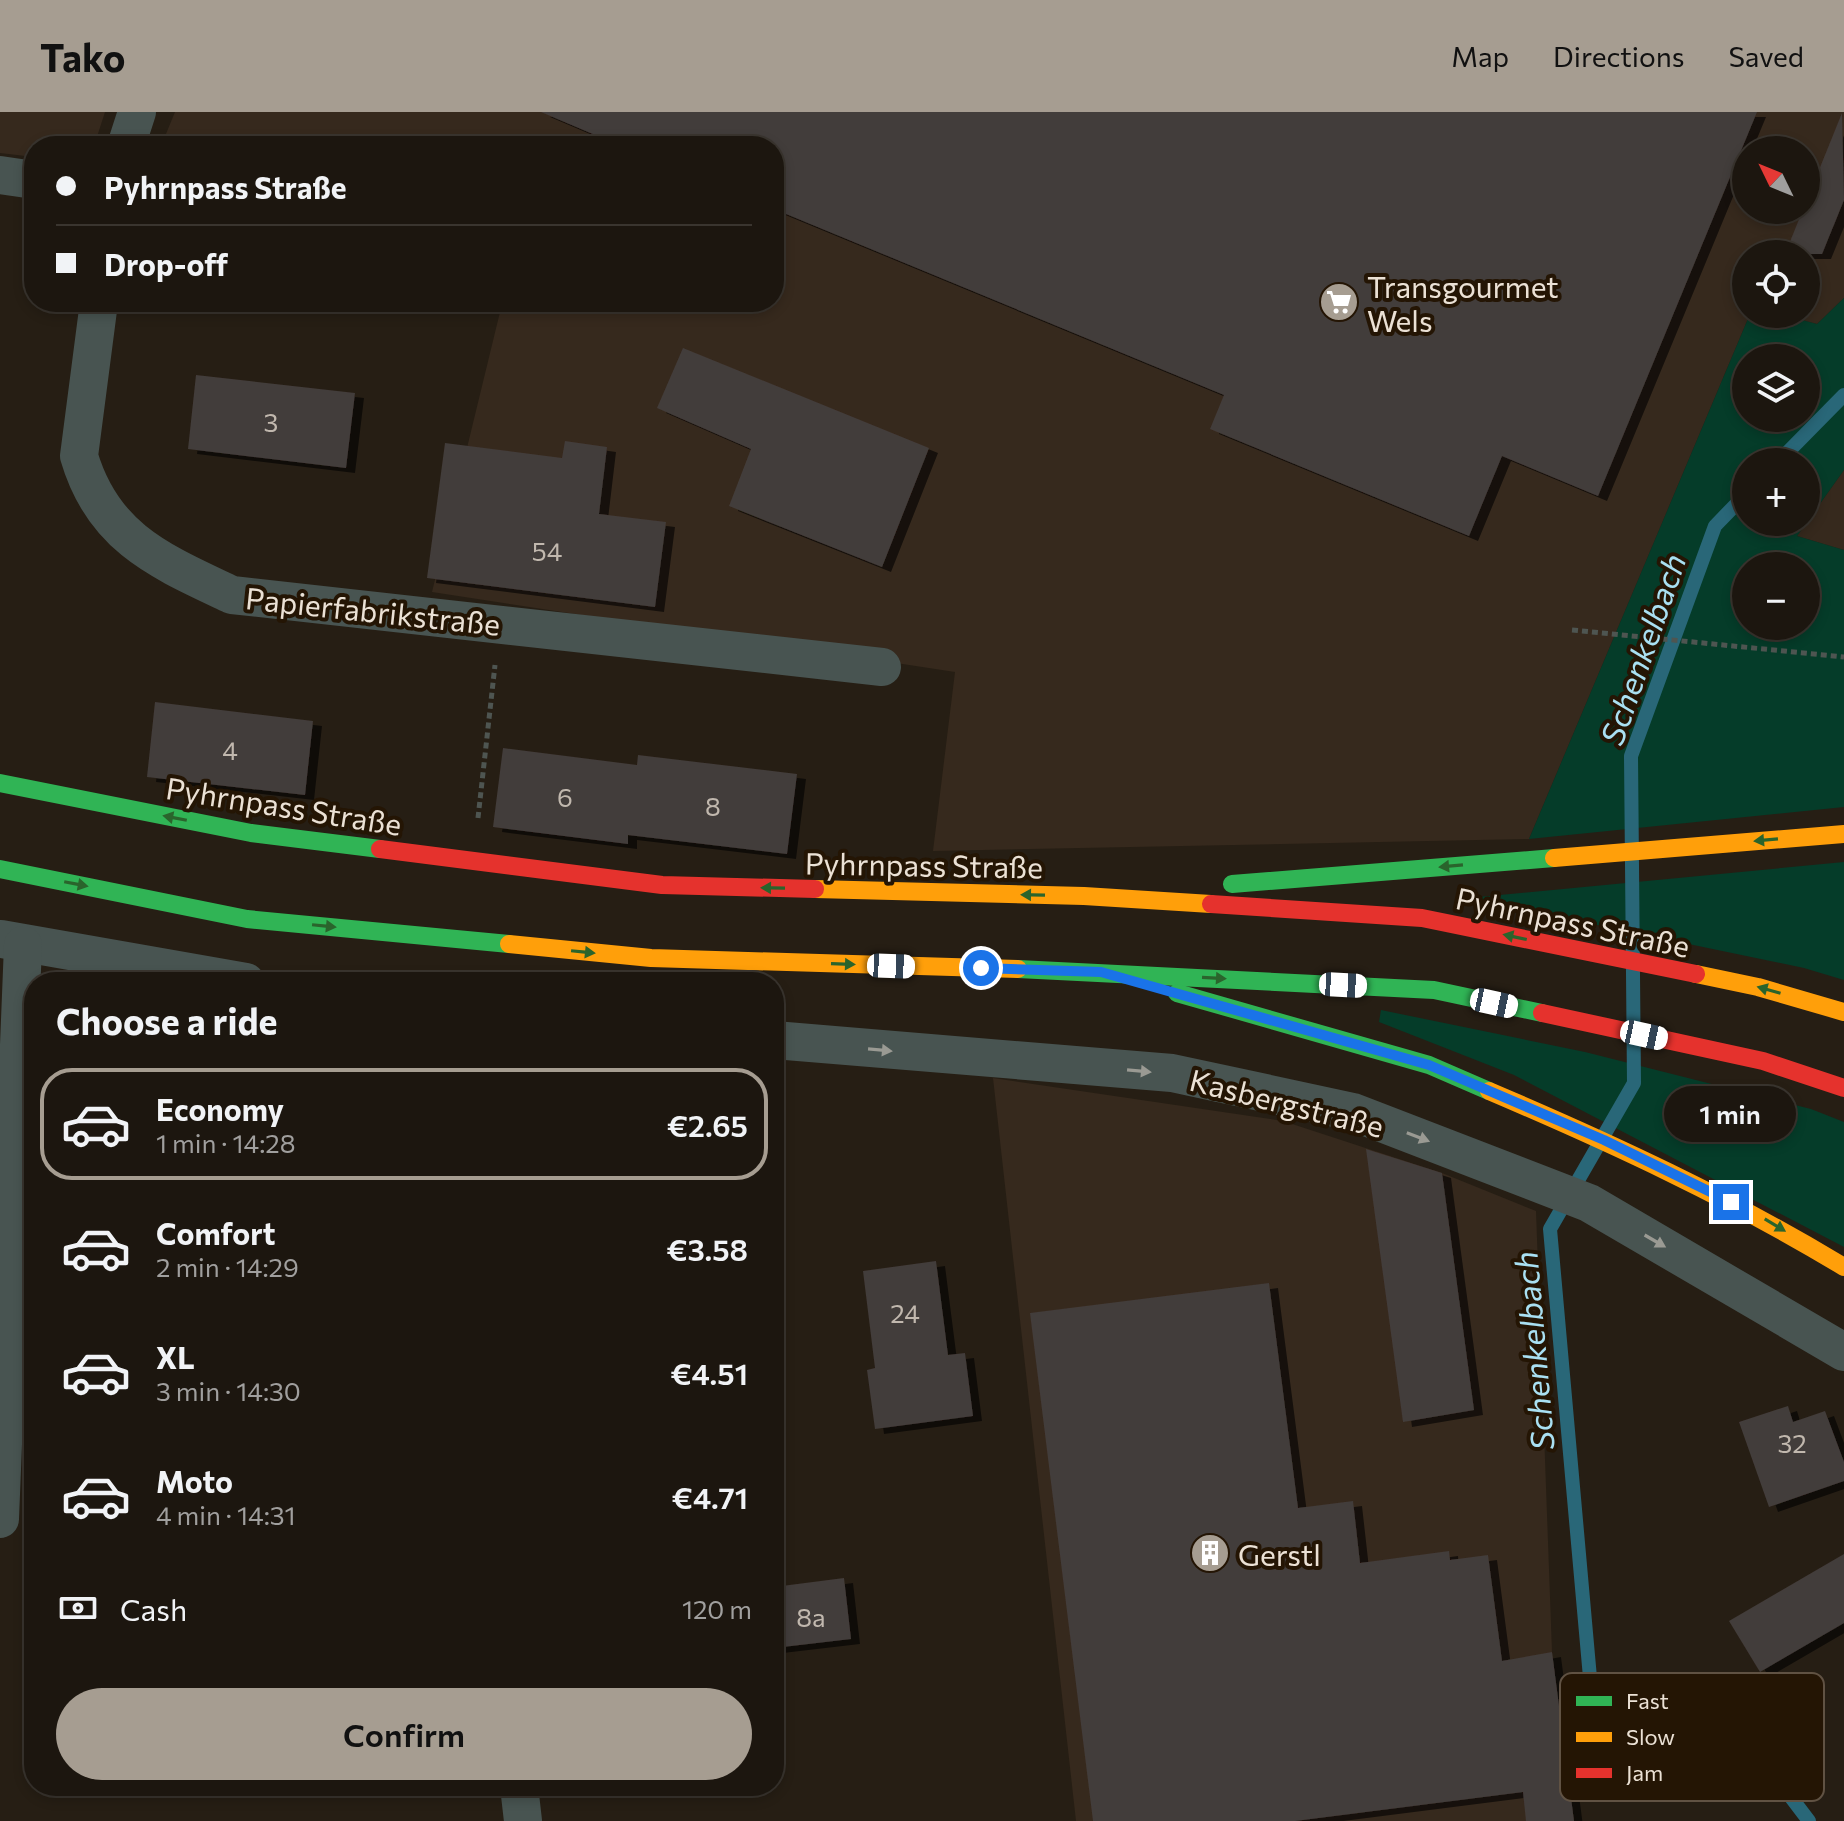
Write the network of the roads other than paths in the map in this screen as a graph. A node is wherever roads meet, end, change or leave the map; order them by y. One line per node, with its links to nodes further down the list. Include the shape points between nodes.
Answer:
1 (137, 112): 2 (street)
2 (129, 136)
3 (0, 175): 4 (street)
4 (24, 179)
5 (98, 312): 6 (street, Papierfabrikstraße, via 79,456 88,485 107,518 134,541 232,595)
6 (882, 667)
7 (0, 783): 10 (main road, Pyhrnpass Straße, one-way to 7, via 662,885 251,833)
8 (1844, 834): 10 (main road, one-way to 10)
9 (0, 869): 13 (main road, one-way to 13, via 247,919 635,957)
10 (1084, 896): 14 (main road, Pyhrnpass Straße, one-way to 10, via 1758,987 1422,918)
11 (12, 942): 12 (street); 19 (street)
12 (188, 972)
13 (1101, 972): 16 (main road, one-way to 16, via 1434,990 1763,1061); 17 (main road, one-way to 17, via 1429,1065 1604,1140 1757,1214)
14 (1844, 1012)
15 (784, 1041): 18 (street, Kasbergstraße, one-way to 18, via 1172,1073 1353,1112 1589,1203)
16 (1844, 1088)
17 (1844, 1267)
18 (1844, 1352)
19 (0, 1519)
20 (520, 1796): 21 (street)
21 (523, 1821)

